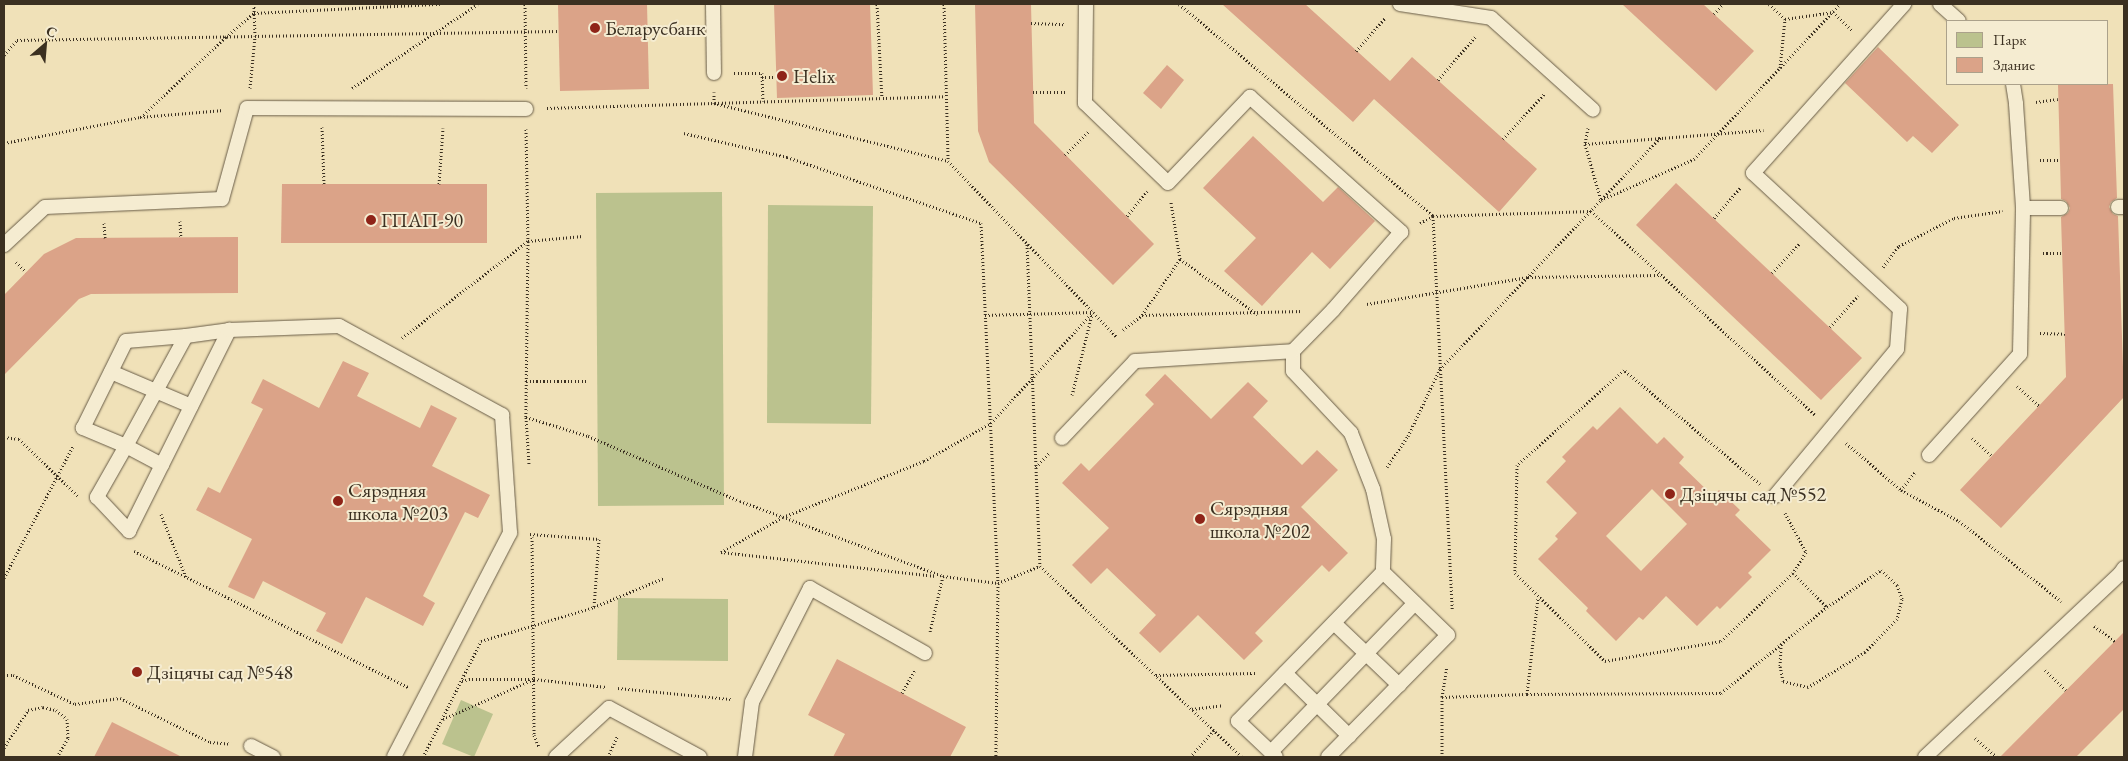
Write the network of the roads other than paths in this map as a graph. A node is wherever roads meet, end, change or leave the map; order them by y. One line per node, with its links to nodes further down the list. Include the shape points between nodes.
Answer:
1 (713, 4): 7 (lane)
2 (1086, 4): 16 (lane, via 1084,103 1164,179 1250,97 1401,232)
3 (1904, 4): 24 (lane, via 1753,173 1900,309 1897,350)
4 (1940, 4): 6 (lane)
5 (1396, 7): 10 (lane, via 1491,18)
6 (1958, 20)
7 (714, 74)
8 (2013, 85): 11 (lane)
9 (526, 108): 13 (lane, via 247,108 222,199 44,207)
10 (1593, 110)
11 (2023, 208): 12 (lane); 22 (lane, via 2020,354)
12 (2061, 208)
13 (4, 245)
14 (229, 330): 15 (lane); 19 (lane); 38 (lane, via 339,326 502,415 510,533)
15 (186, 336): 17 (lane, via 126,341); 18 (lane)
16 (1293, 351): 20 (lane, via 1135,361); 26 (lane, via 1293,371 1350,433 1373,489 1384,539)
17 (111, 372): 18 (lane); 21 (lane, via 83,428)
18 (156, 391): 19 (lane); 21 (lane)
19 (191, 406): 23 (lane)
20 (1062, 438)
21 (126, 446): 23 (lane); 23 (lane, via 97,498 129,531)
22 (1929, 455)
23 (162, 465)
24 (1775, 496)
25 (2124, 568): 43 (lane)
26 (1382, 572): 27 (lane); 28 (lane)
27 (1415, 603): 30 (lane); 32 (lane, via 1448,634)
28 (1334, 623): 30 (lane); 31 (lane)
29 (925, 653): 41 (lane, via 810,588 752,702)
30 (1366, 654): 32 (lane); 33 (lane)
31 (1285, 673): 33 (lane); 36 (lane, via 1238,721)
32 (1398, 685): 34 (lane)
33 (1317, 704): 34 (lane); 36 (lane)
34 (1349, 736): 42 (lane)
35 (251, 746): 37 (lane)
36 (1274, 755)
37 (273, 757)
38 (394, 757)
39 (556, 757): 40 (lane, via 609,708)
40 (700, 757)
41 (746, 757)
42 (1328, 757)
43 (1925, 757)

